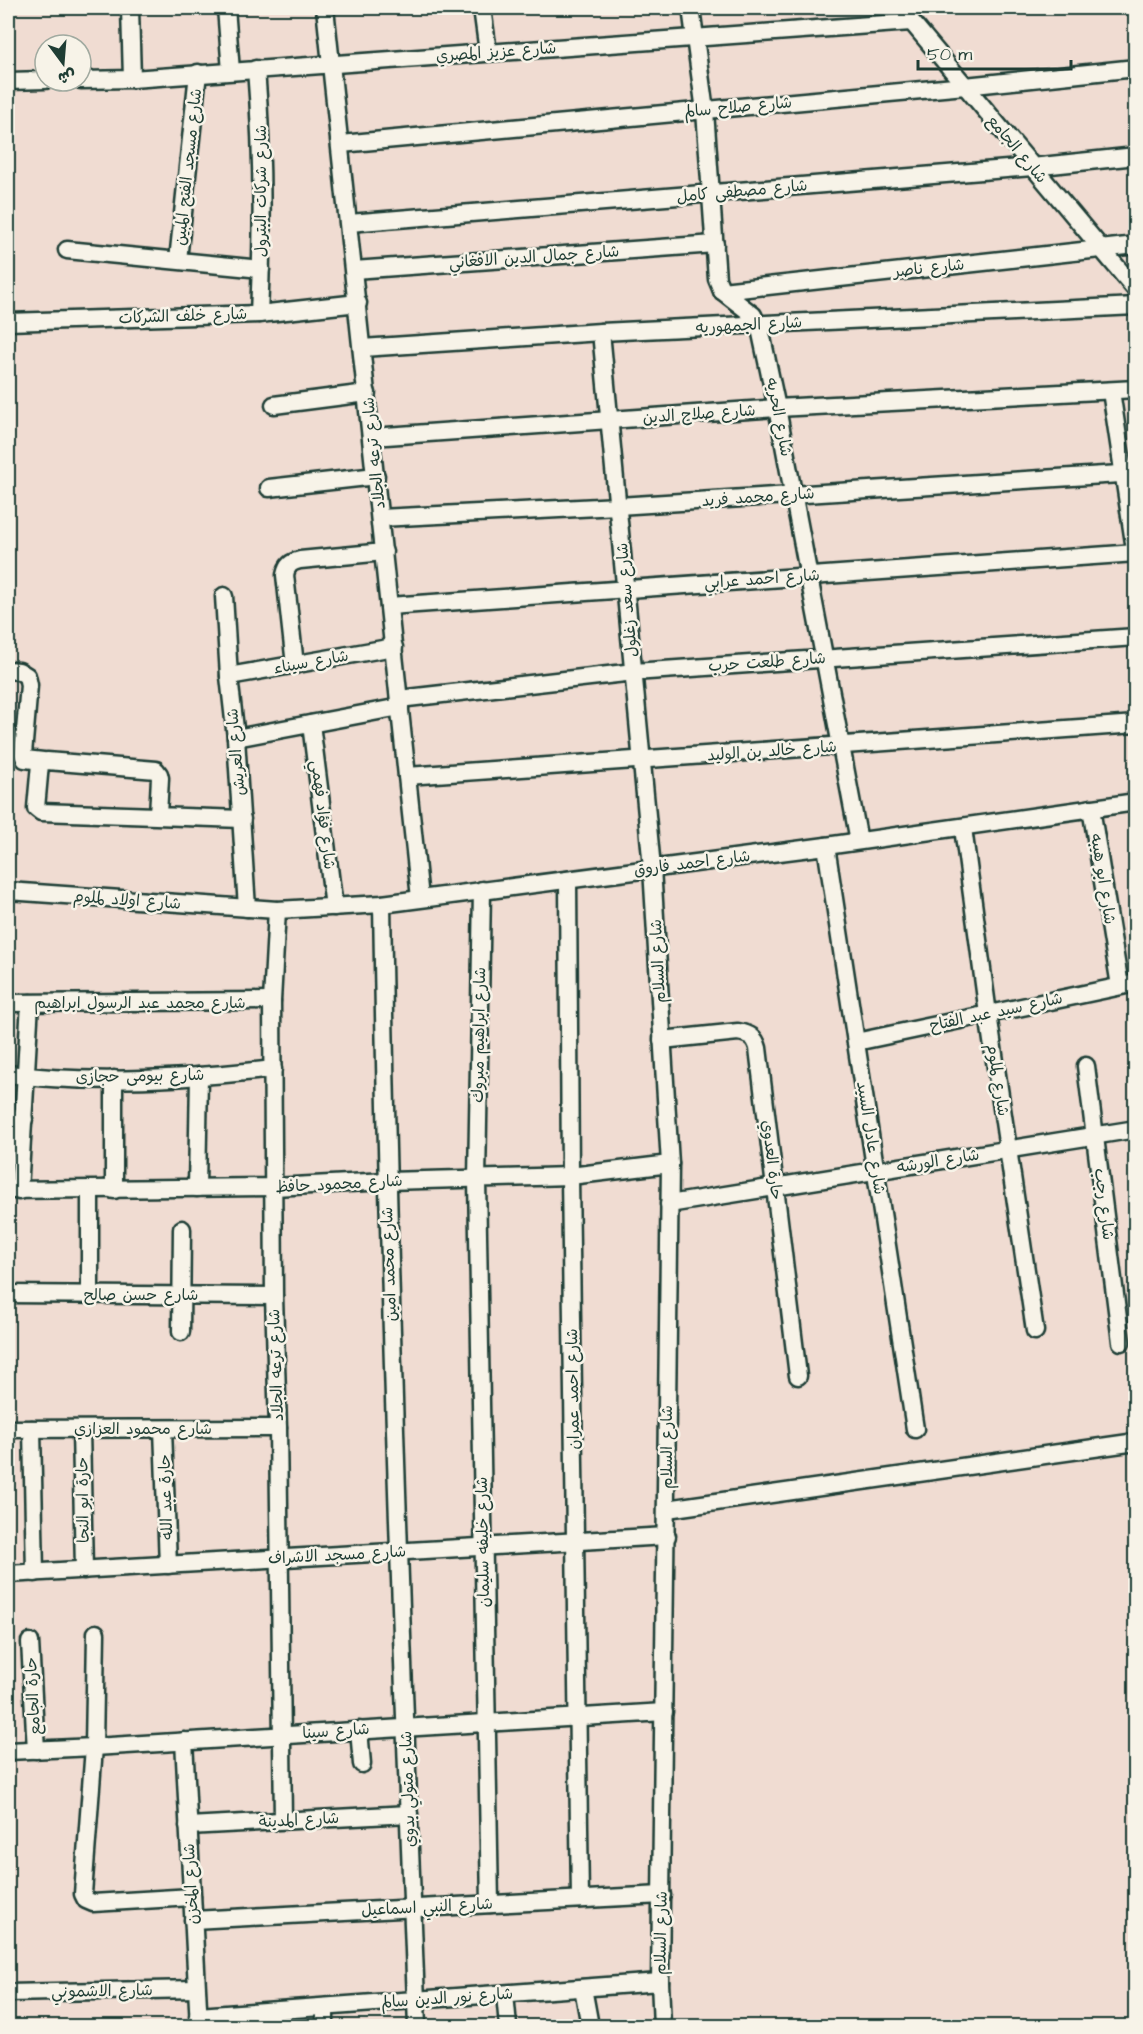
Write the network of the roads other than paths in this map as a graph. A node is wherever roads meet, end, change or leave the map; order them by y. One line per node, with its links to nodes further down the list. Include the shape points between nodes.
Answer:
1 (130, 8): 15 (street)
2 (226, 8): 13 (street)
3 (325, 8): 10 (street, شارع ترعه الجلاد)
4 (482, 8): 9 (street)
5 (691, 8): 8 (street)
6 (900, 8): 7 (street, شارع الجامع)
7 (911, 22): 8 (street, شارع عزيز المصري); 19 (street, شارع الجامع)
8 (695, 38): 9 (street, شارع عزيز المصري); 20 (street)
9 (488, 52): 10 (street, شارع عزيز المصري)
10 (332, 64): 12 (street, شارع عزيز المصري); 21 (street, شارع ترعه الجلاد)
11 (1136, 68): 19 (street, شارع صلاح سالم)
12 (256, 69): 13 (street, شارع عزيز المصري); 31 (street, شارع شركات البترول, via 263,189)
13 (231, 71): 14 (street, شارع عزيز المصري)
14 (198, 73): 15 (street, شارع عزيز المصري); 30 (street, شارع مسجد الفتح المبين)
15 (132, 79): 17 (street, شارع عزيز المصري)
16 (33, 80): 18 (street)
17 (93, 80)
18 (8, 81)
19 (965, 86): 20 (street, شارع صلاح سالم); 23 (street, شارع الجامع)
20 (705, 111): 21 (street, شارع صلاح سالم); 24 (street)
21 (341, 144): 25 (street, شارع ترعه الجلاد)
22 (1136, 156): 23 (street, شارع مصطفى كامل)
23 (1032, 167): 24 (street, شارع مصطفى كامل); 28 (street, شارع الجامع)
24 (711, 193): 25 (street, شارع مصطفى كامل); 26 (street)
25 (349, 223): 32 (street, شارع ترعه الجلاد)
26 (715, 244): 32 (street, شارع جمال الدين الافغاني); 34 (street, via 717,279)
27 (1136, 245): 28 (street, شارع ناصر)
28 (1101, 249): 33 (street, شارع الجامع); 34 (street, شارع ناصر)
29 (67, 250): 30 (street)
30 (178, 260): 31 (street)
31 (261, 269): 37 (street, شارع شركات البترول)
32 (354, 270): 35 (street, شارع ترعه الجلاد)
33 (1136, 290)
34 (722, 291): 39 (street, شارع الحريه, via 746,308)
35 (357, 303): 37 (street, شارع خلف الشركات); 41 (street, شارع ترعه الجلاد)
36 (1136, 306): 39 (street, شارع الجمهوريه)
37 (259, 314): 38 (street, شارع خلف الشركات)
38 (8, 322)
39 (758, 325): 40 (street, شارع الجمهوريه); 46 (street, شارع الحريه)
40 (601, 332): 41 (street, شارع الجمهوريه); 47 (street, شارع سعد زغلول)
41 (362, 348): 44 (street, شارع ترعه الجلاد)
42 (1136, 389): 43 (street, شارع صلاح الدين)
43 (1111, 391): 46 (street, شارع صلاح الدين); 49 (street)
44 (368, 393): 45 (street); 48 (street, شارع ترعه الجلاد)
45 (274, 405)
46 (777, 408): 47 (street, شارع صلاح الدين); 52 (street, شارع الحريه)
47 (610, 420): 48 (street, شارع صلاح الدين); 53 (street, شارع سعد زغلول)
48 (372, 437): 50 (street, شارع ترعه الجلاد)
49 (1130, 474): 52 (street, شارع محمد فريد); 56 (street)
50 (376, 476): 51 (street); 54 (street, شارع ترعه الجلاد)
51 (269, 488)
52 (794, 494): 53 (street, شارع محمد فريد); 57 (street, شارع الحريه)
53 (618, 506): 54 (street, شارع محمد فريد); 58 (street, شارع سعد زغلول)
54 (380, 518): 55 (street, شارع ترعه الجلاد)
55 (384, 552): 60 (street, شارع ترعه الجلاد); 64 (street, via 292,561 287,567)
56 (1135, 554): 57 (street, شارع احمد عرابي)
57 (809, 576): 58 (street, شارع احمد عرابي); 63 (street, شارع الحريه)
58 (626, 590): 60 (street, شارع احمد عرابي); 66 (street, شارع سعد زغلول)
59 (224, 596): 67 (street, شارع العريش)
60 (389, 606): 62 (street, شارع ترعه الجلاد)
61 (1136, 637): 63 (street, شارع طلعت حرب)
62 (394, 647): 64 (street, شارع سيناء); 68 (street, شارع ترعه الجلاد)
63 (825, 658): 66 (street, شارع طلعت حرب); 72 (street, شارع الحريه)
64 (295, 665): 67 (street, شارع سيناء)
65 (8, 670): 74 (street, via 27,676 29,686 23,754 25,759)
66 (634, 672): 68 (street, شارع طلعت حرب); 73 (street, شارع سعد زغلول)
67 (229, 676): 71 (street, شارع العريش)
68 (399, 703): 69 (street, شارع طلعت حرب); 75 (street, شارع ترعه الجلاد)
69 (311, 724): 71 (street, شارع طلعت حرب); 89 (street, شارع فؤاد فهمي)
70 (1136, 724): 72 (street, شارع خالد بن الوليد)
71 (236, 738): 79 (street, شارع العريش)
72 (841, 747): 73 (street, شارع خالد بن الوليد); 81 (street, شارع الحريه)
73 (642, 759): 75 (street, شارع خالد بن الوليد); 83 (street, شارع سعد زغلول)
74 (43, 761): 78 (street, via 156,770 160,778); 78 (street, via 38,810)
75 (407, 777): 87 (street, شارع ترعه الجلاد)
76 (1136, 802): 77 (street, شارع احمد فاروق)
77 (1091, 808): 80 (street, شارع احمد فاروق); 92 (street, شارع ابو هيبه)
78 (158, 816): 79 (street)
79 (242, 819): 90 (street, شارع العريش)
80 (963, 828): 81 (street, شارع احمد فاروق); 96 (street, شارع لملوم)
81 (859, 841): 82 (street, شارع احمد فاروق)
82 (826, 846): 83 (street, شارع احمد فاروق); 98 (street, شارع عادل السيد)
83 (652, 868): 84 (street, شارع احمد فاروق); 97 (street, شارع السلام)
84 (568, 880): 85 (street, شارع احمد فاروق); 111 (street, شارع احمد عمران)
85 (482, 890): 87 (street, شارع احمد فاروق); 112 (street, شارع ابراهيم مبروك)
86 (8, 891): 90 (street, شارع اولاد لملوم)
87 (420, 898): 88 (street, شارع احمد فاروق)
88 (382, 904): 89 (street, شارع احمد فاروق); 113 (street, شارع محمد امين)
89 (334, 907): 91 (street, شارع احمد فاروق)
90 (247, 908): 91 (street, شارع احمد فاروق)
91 (277, 910): 93 (street, شارع ترعه الجلاد)
92 (1128, 984): 96 (street, شارع سيد عبد الفتاح)
93 (272, 1002): 95 (street, شارع محمد عبد الرسول ابراهيم); 100 (street, شارع ترعه الجلاد)
94 (8, 1003): 95 (street, شارع محمد عبد الرسول ابراهيم)
95 (30, 1004): 103 (street)
96 (988, 1014): 98 (street, شارع سيد عبد الفتاح); 108 (street, شارع لملوم)
97 (662, 1040): 109 (street, شارع السلام); 115 (street, حارة العدوي, via 738,1032 755,1039)
98 (856, 1041): 110 (street, شارع عادل السيد)
99 (1086, 1066): 107 (street, شارع رجب)
100 (273, 1069): 102 (street, شارع بيومى حجازى); 114 (street, شارع ترعه الجلاد)
101 (8, 1074): 103 (street, شارع بيومى حجازى)
102 (199, 1076): 104 (street, شارع بيومى حجازى); 116 (street)
103 (26, 1077): 104 (street, شارع بيومى حجازى); 105 (street)
104 (114, 1079): 119 (street)
105 (16, 1118): 118 (street)
106 (1136, 1129): 107 (street, شارع الورشه)
107 (1095, 1135): 108 (street, شارع الورشه); 128 (street, شارع رجب)
108 (1009, 1150): 110 (street, شارع الورشه); 126 (street, شارع لملوم)
109 (670, 1164): 111 (street, شارع محمود حافظ); 120 (street, شارع السلام)
110 (876, 1170): 115 (street, شارع الورشه); 133 (street, شارع عادل السيد)
111 (570, 1176): 112 (street, شارع محمود حافظ); 139 (street, شارع احمد عمران)
112 (477, 1180): 113 (street, شارع محمود حافظ); 140 (street, شارع خليفه سليمان)
113 (387, 1181): 114 (street, شارع محمود حافظ); 141 (street, شارع محمد امين)
114 (274, 1187): 116 (street, شارع محمود حافظ); 125 (street, شارع ترعه الجلاد)
115 (775, 1187): 120 (street, شارع الورشه); 129 (street, حارة العدوي)
116 (197, 1188): 119 (street, شارع محمود حافظ)
117 (90, 1190): 118 (street, شارع محمود حافظ); 119 (street, شارع محمود حافظ); 123 (street)
118 (14, 1191)
119 (114, 1191)
120 (669, 1204): 137 (street, شارع السلام)
121 (182, 1229): 124 (street)
122 (8, 1294): 123 (street, شارع حسن صالح)
123 (90, 1295): 124 (street, شارع حسن صالح)
124 (182, 1295): 125 (street, شارع حسن صالح); 127 (street)
125 (274, 1296): 130 (street, شارع ترعه الجلاد)
126 (1035, 1331)
127 (181, 1332)
128 (1121, 1342)
129 (798, 1376)
130 (278, 1428): 132 (street, شارع محمود العزازي); 142 (street, شارع ترعه الجلاد)
131 (32, 1429): 134 (street, شارع محمود العزازي); 135 (street, شارع محمود العزازي); 145 (street)
132 (163, 1429): 135 (street, شارع محمود العزازي); 143 (street, حارة عبد الله)
133 (915, 1429)
134 (8, 1430)
135 (81, 1430): 144 (street, حارة ابو النجا)
136 (1136, 1442): 137 (street)
137 (667, 1509): 138 (street, شارع السلام)
138 (667, 1536): 139 (street, شارع مسجد الاشراف); 149 (street, شارع السلام)
139 (575, 1541): 140 (street, شارع مسجد الاشراف); 150 (street, شارع احمد عمران)
140 (483, 1547): 141 (street, شارع مسجد الاشراف); 151 (street, شارع خليفه سليمان)
141 (399, 1551): 142 (street, شارع مسجد الاشراف); 152 (street, شارع متولي بدوي)
142 (280, 1558): 143 (street, شارع مسجد الاشراف); 154 (street, شارع ترعه الجلاد)
143 (168, 1565): 144 (street, شارع مسجد الاشراف)
144 (84, 1570): 145 (street, شارع مسجد الاشراف)
145 (35, 1573): 146 (street, شارع مسجد الاشراف)
146 (8, 1574)
147 (96, 1633): 156 (street)
148 (30, 1642): 158 (street, حارة الجامع)
149 (664, 1712): 150 (street, شارع سينا); 163 (street, شارع السلام)
150 (577, 1717): 151 (street, شارع سينا); 165 (street, شارع احمد عمران)
151 (486, 1722): 152 (street, شارع سينا); 166 (street, شارع خليفه سليمان)
152 (405, 1727): 153 (street, شارع سينا); 160 (street, شارع متولي بدوي)
153 (359, 1730): 154 (street, شارع سينا); 159 (street)
154 (282, 1735): 155 (street, شارع سينا); 161 (street, شارع ترعه الجلاد)
155 (184, 1741): 156 (street, شارع سينا); 162 (street, شارع المخزن)
156 (94, 1747): 158 (street, شارع سينا); 164 (street, via 82,1894 93,1903)
157 (8, 1750): 158 (street, شارع سينا)
158 (36, 1750)
159 (362, 1764)
160 (409, 1814): 161 (street, شارع المدينة); 167 (street, شارع متولي بدوي)
161 (283, 1820): 162 (street, شارع المدينة)
162 (189, 1826): 164 (street, شارع المخزن)
163 (662, 1895): 165 (street, شارع النبي اسماعيل); 169 (street, شارع السلام)
164 (192, 1897): 168 (street, شارع المخزن)
165 (580, 1899): 166 (street, شارع النبي اسماعيل)
166 (490, 1904): 167 (street, شارع النبي اسماعيل)
167 (412, 1908): 168 (street, شارع النبي اسماعيل); 174 (street, شارع متولي بدوي)
168 (193, 1920): 171 (street, شارع المخزن)
169 (660, 1982): 170 (street, شارع نور الدين سالم); 181 (street, شارع السلام)
170 (583, 1988): 173 (street, شارع نور الدين سالم); 180 (street)
171 (196, 1989): 172 (street, شارع الاشموني); 176 (street, شارع المخزن)
172 (8, 1993)
173 (505, 1994): 174 (street, شارع نور الدين سالم); 179 (street)
174 (416, 2000): 175 (street, شارع نور الدين سالم); 178 (street, شارع متولي بدوي)
175 (325, 2007): 176 (street, شارع نور الدين سالم); 177 (street)
176 (198, 2021)
177 (325, 2026)
178 (417, 2026)
179 (508, 2026)
180 (591, 2026)
181 (662, 2026)

